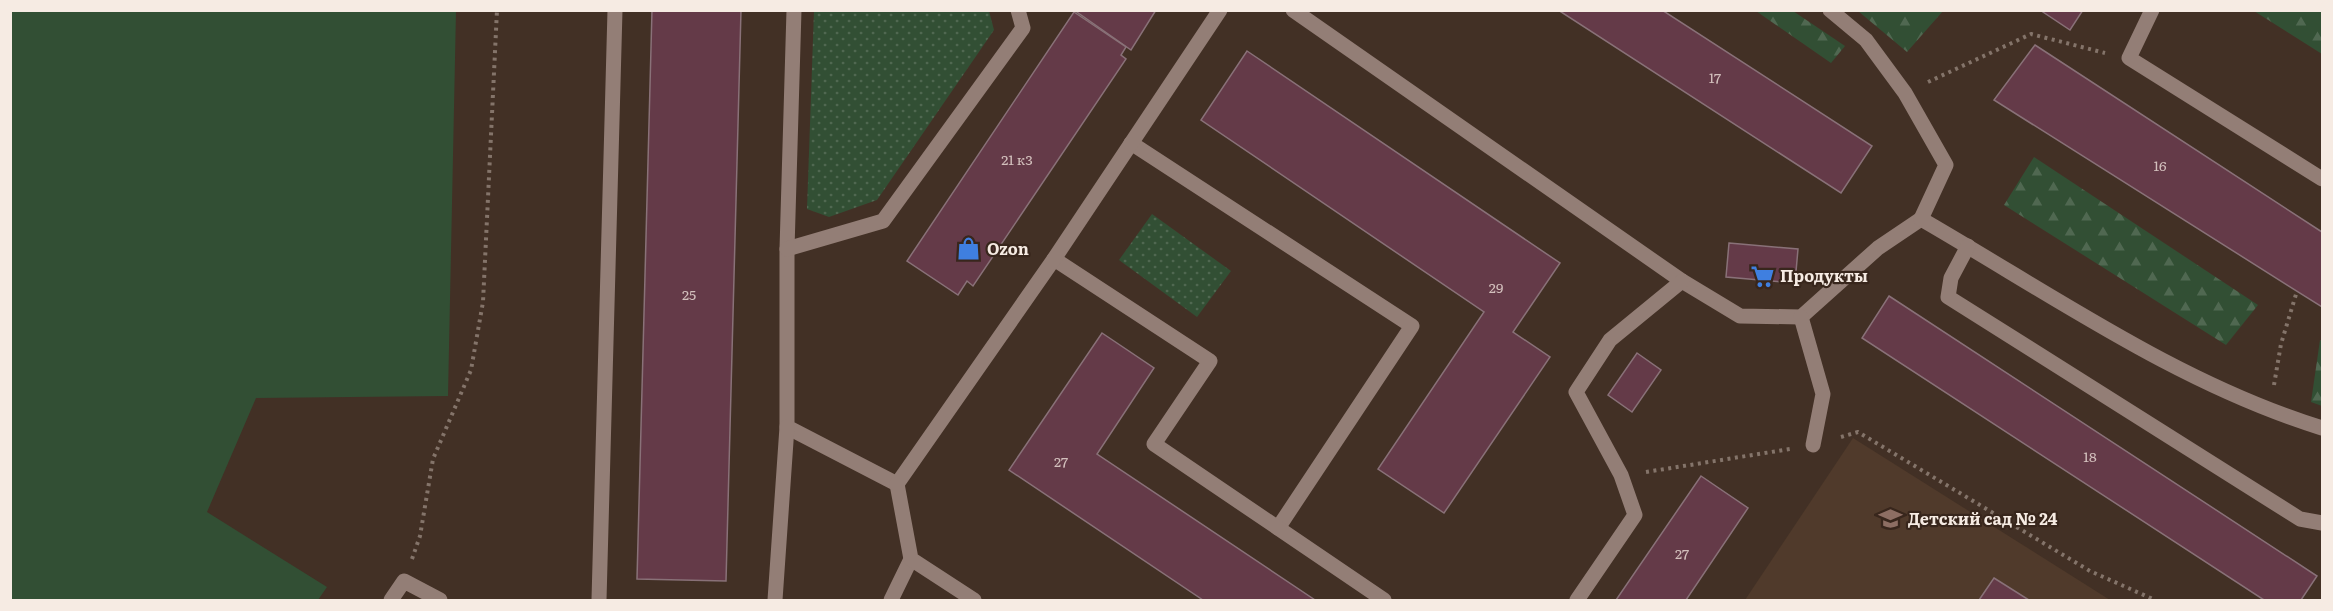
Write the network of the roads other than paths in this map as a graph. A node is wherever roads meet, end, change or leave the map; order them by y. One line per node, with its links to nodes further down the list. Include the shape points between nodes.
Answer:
1 (615, 10): 25 (lane)
2 (794, 10): 12 (lane)
3 (1018, 10): 12 (lane, via 1023,28 883,221)
4 (1220, 10): 8 (lane)
5 (1293, 10): 14 (lane)
6 (1830, 10): 10 (lane, via 1866,40 1905,93 1946,165)
7 (2152, 10): 9 (lane, via 2129,58)
8 (1131, 143): 13 (lane); 21 (lane, via 1412,326)
9 (2322, 179)
10 (1921, 219): 11 (lane); 15 (lane, via 1878,248)
11 (1968, 246): 17 (lane, via 2196,379 2270,412); 20 (lane, via 1951,278 1948,297 2300,519)
12 (787, 249): 16 (lane)
13 (1054, 259): 19 (lane); 21 (lane, via 1210,361 1154,444)
14 (1682, 281): 15 (lane, via 1740,316); 30 (lane, via 1610,340 1576,392 1622,475 1635,515)
15 (1800, 317): 18 (lane, via 1822,394)
16 (787, 427): 19 (lane); 26 (lane)
17 (2322, 428)
18 (1813, 445)
19 (897, 484): 22 (lane)
20 (2322, 523)
21 (1278, 528): 29 (lane)
22 (912, 560): 27 (lane); 28 (lane)
23 (391, 600): 24 (lane, via 404,581)
24 (440, 600)
25 (599, 600)
26 (775, 600)
27 (891, 600)
28 (975, 600)
29 (1384, 600)
30 (1577, 600)

